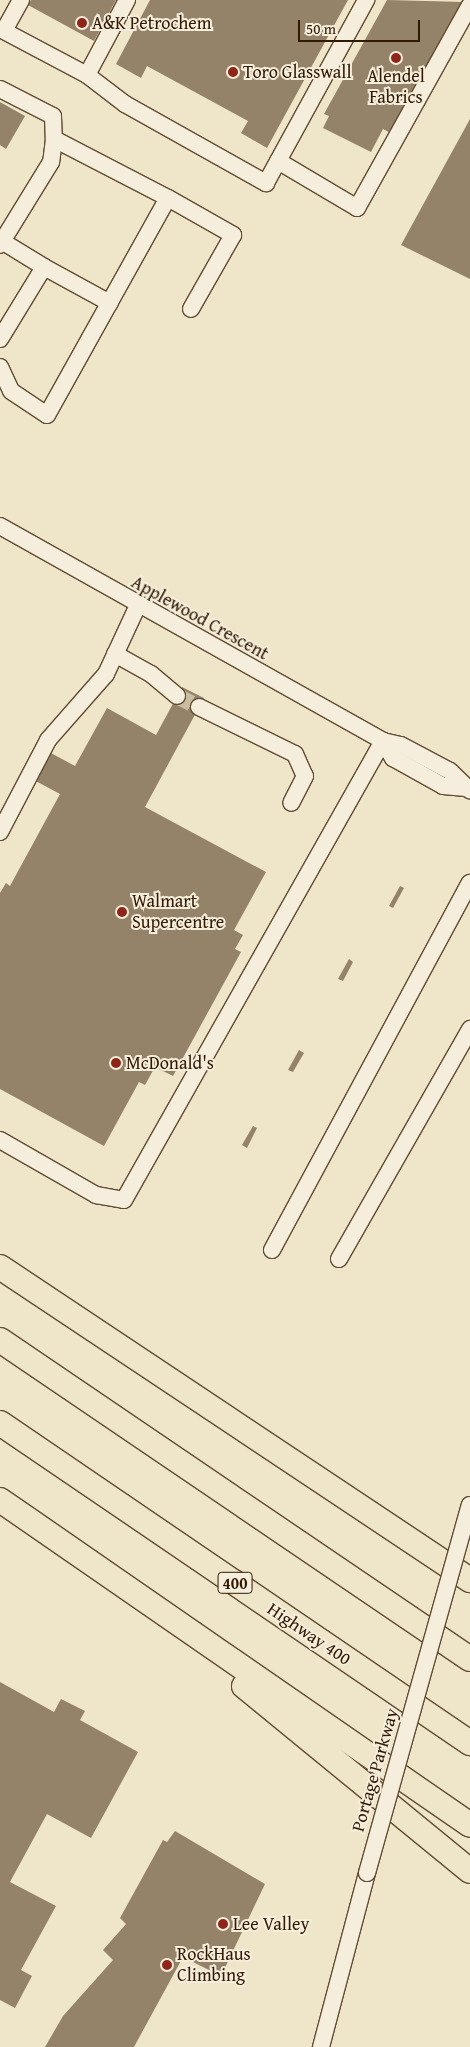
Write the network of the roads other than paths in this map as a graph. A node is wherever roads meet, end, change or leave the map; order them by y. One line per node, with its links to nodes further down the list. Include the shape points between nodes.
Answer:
1 (21, 0): 5 (street, via 4,31)
2 (127, 0): 5 (street)
3 (366, 0): 8 (street)
4 (470, 5): 8 (street, via 356,208)
5 (87, 75): 8 (street, via 124,104 266,183)
6 (0, 89): 7 (street, via 53,116)
7 (54, 139): 9 (street); 10 (street, via 50,162)
8 (278, 161)
9 (168, 198): 12 (street); 13 (street, via 233,235)
10 (1, 242): 11 (street)
11 (44, 267): 12 (street); 14 (street)
12 (110, 303): 15 (street, via 48,415 11,391)
13 (191, 310)
14 (0, 339)
15 (0, 367)
16 (0, 526): 17 (street, Applewood Crescent)
17 (138, 606): 18 (street); 21 (street, Applewood Crescent)
18 (115, 654): 19 (street, via 151,674); 24 (street, via 106,674 48,740)
19 (177, 696)
20 (199, 707): 23 (street, via 295,754 305,776)
21 (383, 741): 22 (street, Applewood Crescent, via 401,745 450,771); 27 (street, via 124,1200 96,1196)
22 (468, 789)
23 (291, 803)
24 (0, 832)
25 (470, 884): 28 (street)
26 (470, 1029): 29 (street)
27 (0, 1140)
28 (272, 1250)
29 (339, 1259)
30 (0, 1267): 34 (highway)
31 (0, 1340): 39 (highway)
32 (0, 1423): 40 (highway, Highway 400 / 400)
33 (0, 1500): 38 (highway)
34 (358, 1502): 36 (highway); 37 (highway)
35 (470, 1505): 43 (street, Portage Parkway, bridge)
36 (470, 1561)
37 (470, 1580)
38 (130, 1594): 41 (highway); 42 (highway)
39 (470, 1659)
40 (470, 1743)
41 (470, 1825)
42 (470, 1871)
43 (320, 2047)

